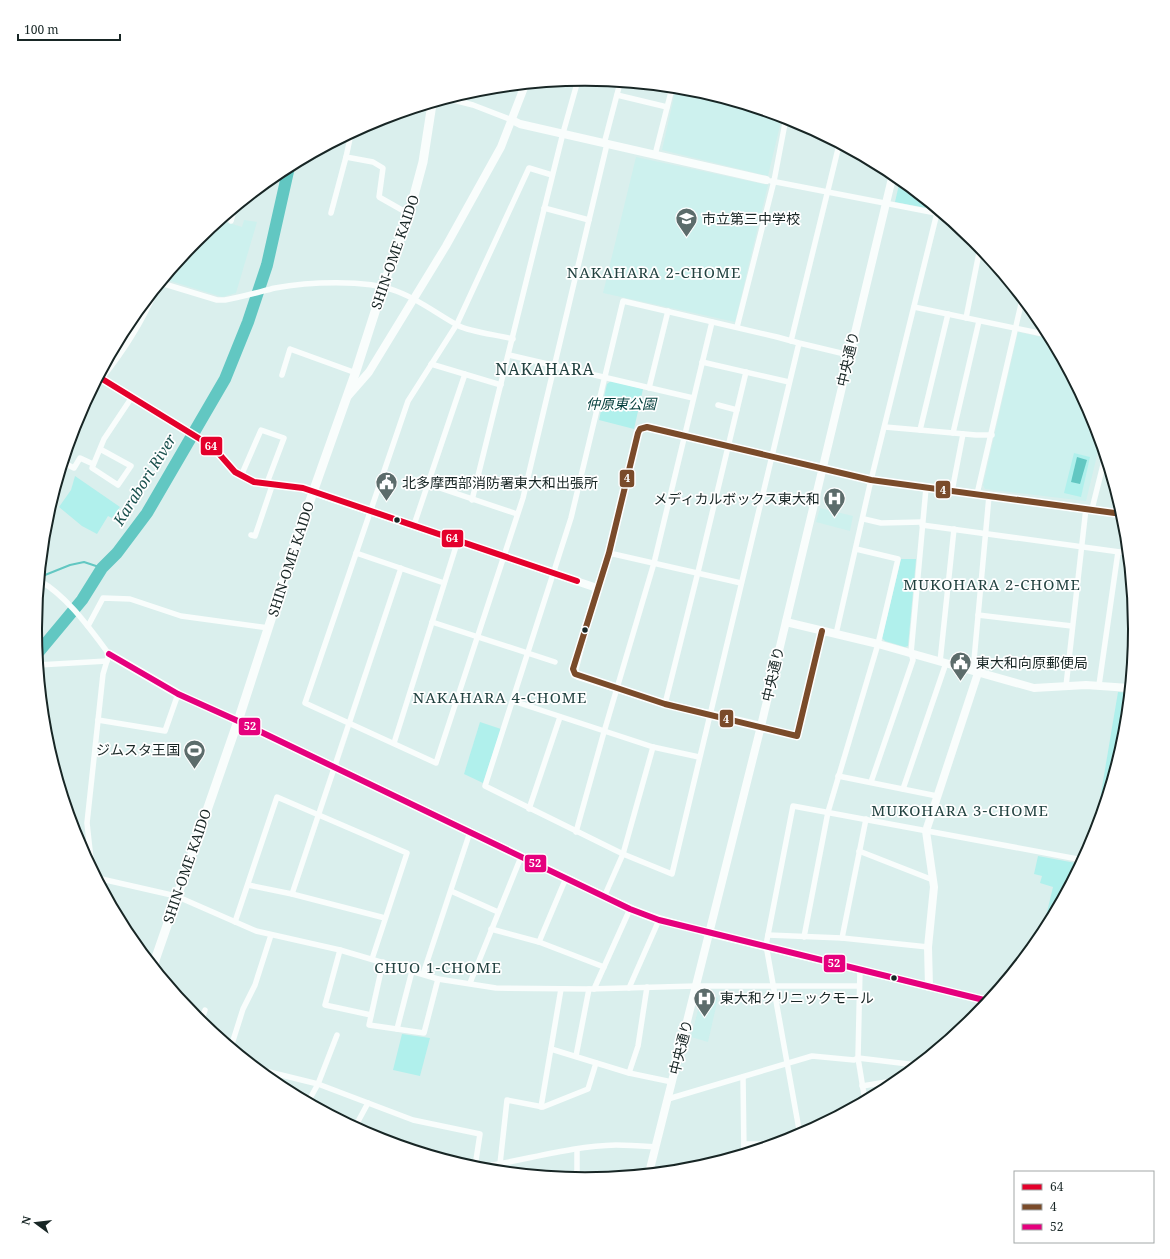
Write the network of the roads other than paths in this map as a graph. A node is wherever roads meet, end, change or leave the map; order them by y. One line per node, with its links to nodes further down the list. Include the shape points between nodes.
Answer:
1 (576, 86): 11 (street)
2 (619, 88): 5 (street)
3 (523, 90): 9 (street)
4 (671, 93): 7 (street)
5 (617, 95): 7 (street); 13 (street)
6 (459, 102): 9 (street)
7 (667, 107): 15 (street)
8 (431, 109): 25 (main road, SHIN-OME KAIDO, via 423,162)
9 (512, 120): 11 (street); 33 (street, via 501,147)
10 (784, 125): 18 (street)
11 (563, 133): 13 (street); 17 (street)
12 (351, 140): 16 (street)
13 (606, 144): 15 (street); 28 (street)
14 (838, 149): 20 (street)
15 (655, 155): 18 (street)
16 (346, 157): 23 (street); 25 (street, via 373,162 383,168 379,198)
17 (552, 175): 22 (street); 42 (street, via 529,168)
18 (770, 181): 20 (street); 43 (street)
19 (891, 181): 21 (street, 中央通り)
20 (828, 191): 21 (street); 47 (street)
21 (886, 203): 24 (street); 50 (street, 中央通り)
22 (544, 208): 28 (street); 46 (street)
23 (331, 213)
24 (933, 213)
25 (409, 214): 32 (main road, SHIN-OME KAIDO)
26 (232, 217): 29 (street)
27 (938, 217): 35 (street)
28 (589, 220): 54 (street)
29 (231, 221)
30 (978, 256): 39 (street)
31 (166, 284): 32 (street, via 217,300 316,284 354,283)
32 (383, 287): 33 (street); 56 (main road, SHIN-OME KAIDO)
33 (414, 300): 42 (street); 65 (street, via 369,372)
34 (1021, 306): 44 (street)
35 (914, 307): 38 (street); 69 (street)
36 (147, 309): 53 (street, via 122,352)
37 (668, 311): 41 (street); 59 (street, via 623,300); 63 (street)
38 (948, 314): 39 (street); 70 (street)
39 (966, 318): 40 (street)
40 (979, 321): 44 (street); 71 (street)
41 (712, 322): 43 (street); 51 (street)
42 (457, 324): 46 (street); 52 (street)
43 (737, 328): 47 (street)
44 (1016, 328): 45 (street); 73 (street)
45 (1039, 333)
46 (512, 338): 49 (street)
47 (791, 340): 48 (street)
48 (799, 342): 50 (street); 61 (street)
49 (509, 355): 54 (street); 62 (street)
50 (849, 355): 81 (street, 中央通り)
51 (702, 362): 55 (street); 66 (street)
52 (431, 364): 57 (street); 93 (street, via 408,401)
53 (111, 365)
54 (554, 365): 59 (street); 95 (street)
55 (746, 372): 61 (street); 68 (street)
56 (356, 373): 58 (street, via 290,349); 65 (main road, SHIN-OME KAIDO)
57 (465, 374): 62 (street); 85 (street)
58 (282, 375)
59 (606, 377): 63 (street); 113 (street)
60 (104, 379): 64 (street)
61 (789, 382): 77 (street)
62 (501, 385): 91 (street)
63 (649, 388): 66 (street)
64 (132, 397): 76 (street); 82 (street, via 212,447 226,464)
65 (348, 397): 88 (main road, SHIN-OME KAIDO)
66 (694, 398): 74 (street)
67 (718, 405): 68 (street)
68 (737, 410): 75 (street)
69 (885, 427): 70 (street); 83 (street)
70 (920, 430): 71 (street)
71 (953, 433): 72 (street)
72 (963, 434): 73 (street); 87 (street)
73 (992, 435): 89 (street)
74 (685, 436): 75 (street); 108 (street, via 648,427 640,429); 110 (street)
75 (728, 446): 77 (street); 112 (street)
76 (100, 449): 78 (street); 78 (street, via 131,466 118,485 92,468)
77 (771, 457): 81 (street); 114 (street)
78 (93, 464): 79 (street, via 80,458 74,468)
79 (68, 465)
80 (1102, 465): 92 (street)
81 (822, 468): 83 (street); 120 (street, 中央通り)
82 (241, 476): 84 (street, via 254,482); 84 (street, via 261,430 284,438)
83 (871, 480): 86 (street); 96 (street)
84 (270, 483): 88 (street); 101 (street, via 256,536)
85 (428, 484): 91 (street); 98 (street)
86 (926, 488): 87 (street); 97 (street)
87 (952, 491): 89 (street)
88 (313, 492): 93 (street); 123 (main road, SHIN-OME KAIDO)
89 (977, 494): 90 (street)
90 (989, 496): 92 (street); 100 (street)
91 (472, 500): 95 (street)
92 (1089, 509): 94 (street); 103 (street)
93 (371, 510): 98 (street); 107 (street)
94 (1115, 513)
95 (517, 514): 109 (street)
96 (864, 519): 97 (street, via 881,523); 104 (street)
97 (922, 523): 99 (street); 129 (street)
98 (414, 525): 102 (street)
99 (954, 530): 100 (street); 133 (street)
100 (985, 534): 103 (street); 118 (street)
101 (251, 535)
102 (458, 540): 109 (street); 115 (street)
103 (1081, 547): 105 (street); 122 (street)
104 (856, 549): 125 (street); 127 (street, via 898,560)
105 (1118, 552): 106 (street); 136 (street)
106 (1122, 552)
107 (356, 553): 111 (street); 147 (street, via 305,703)
108 (609, 553): 110 (street); 117 (street)
109 (504, 556): 113 (street); 126 (street)
110 (654, 563): 112 (street); 139 (street)
111 (401, 568): 115 (street); 147 (street)
112 (698, 572): 114 (street); 142 (street)
113 (555, 573): 117 (street); 128 (street)
114 (741, 582): 143 (street)
115 (444, 583): 119 (street)
116 (44, 585): 121 (street)
117 (597, 588): 139 (street, via 574,672 578,676)
118 (978, 615): 122 (street); 135 (street)
119 (432, 622): 126 (street); 150 (street)
120 (786, 622): 124 (street); 148 (street, 中央通り)
121 (88, 626): 123 (street, via 103,598 130,599 181,616); 130 (street)
122 (1072, 626): 137 (street)
123 (269, 628): 146 (main road, SHIN-OME KAIDO)
124 (822, 631): 125 (street); 148 (street, via 797,736)
125 (836, 634): 127 (street)
126 (478, 636): 128 (street); 150 (street, via 436,763)
127 (878, 644): 129 (street); 154 (street)
128 (528, 653): 132 (street); 141 (street)
129 (910, 653): 133 (street); 155 (street, via 912,660)
130 (109, 654): 131 (street); 140 (street)
131 (106, 661): 134 (street); 145 (street)
132 (555, 662)
133 (943, 663): 135 (street); 156 (street)
134 (43, 665)
135 (975, 672): 137 (street, via 1034,688); 157 (street)
136 (1099, 685): 137 (street); 138 (street)
137 (1066, 686)
138 (1124, 688)
139 (618, 689): 142 (street); 149 (street)
140 (178, 694): 145 (street, via 166,731); 146 (street)
141 (513, 701): 144 (street); 158 (street, via 485,786)
142 (665, 704): 143 (street)
143 (709, 715): 148 (street); 152 (street)
144 (560, 717): 149 (street); 158 (street)
145 (98, 720): 166 (street, via 87,823)
146 (238, 721): 153 (street); 176 (main road, SHIN-OME KAIDO)
147 (349, 723): 150 (street); 153 (street)
148 (761, 726): 184 (street, 中央通り)
149 (604, 732): 151 (street); 164 (street)
150 (394, 743)
151 (653, 747): 152 (street); 167 (street)
152 (699, 757): 167 (street, via 672,874)
153 (334, 767): 160 (street); 163 (street)
154 (838, 776): 155 (street); 159 (street)
155 (872, 782): 156 (street)
156 (903, 788): 157 (street)
157 (937, 796): 162 (street)
158 (529, 810): 164 (street)
159 (828, 812): 161 (street); 186 (street, via 794,806); 187 (street)
160 (318, 814): 173 (street, via 277,798); 175 (street); 180 (street, via 407,853)
161 (866, 819): 162 (street); 165 (street)
162 (926, 831): 169 (street); 172 (street)
163 (470, 832): 168 (street); 174 (street)
164 (576, 832): 167 (street)
165 (859, 851): 172 (street); 188 (street)
166 (90, 853)
167 (623, 854): 177 (street)
168 (521, 857): 170 (street); 179 (street)
169 (1077, 859)
170 (566, 878): 177 (street); 189 (street)
171 (103, 879): 176 (street)
172 (933, 880): 191 (street)
173 (248, 885): 175 (street); 182 (street)
174 (451, 891): 179 (street); 199 (street)
175 (292, 894): 180 (street)
176 (176, 896): 182 (street); 194 (main road, SHIN-OME KAIDO)
177 (604, 898): 178 (street)
178 (630, 909): 181 (street); 196 (street)
179 (498, 912): 183 (street)
180 (385, 918): 193 (street)
181 (659, 920): 184 (street); 208 (street)
182 (235, 922): 185 (street)
183 (491, 928): 189 (street); 201 (street)
184 (709, 933): 190 (street); 202 (street, 中央通り)
185 (271, 935): 192 (street); 216 (street, via 255,985 243,1009)
186 (768, 935): 187 (street); 190 (street)
187 (804, 937): 188 (street)
188 (842, 938): 191 (street)
189 (539, 942): 196 (street)
190 (766, 945): 197 (street); 203 (street)
191 (928, 946): 206 (street)
192 (340, 950): 193 (street); 213 (street, via 325,1005)
193 (372, 959): 195 (street)
194 (155, 961)
195 (383, 962): 198 (street); 213 (street)
196 (604, 967): 209 (street)
197 (860, 969): 204 (street); 206 (street)
198 (412, 970): 199 (street); 214 (street)
199 (423, 974): 200 (street)
200 (438, 979): 201 (street); 214 (street, via 424,1034)
201 (470, 983): 207 (street, via 496,988)
202 (696, 986): 203 (street); 205 (street); 226 (street, 中央通り)
203 (773, 986): 204 (street); 221 (street)
204 (858, 986): 219 (street)
205 (647, 987): 208 (street); 224 (street, via 638,1046)
206 (929, 987): 210 (street)
207 (561, 988): 209 (street); 217 (street)
208 (629, 988): 209 (street)
209 (592, 989): 218 (street)
210 (982, 1000)
211 (205, 1010): 212 (street)
212 (203, 1015)
213 (371, 1015): 214 (street, via 369,1025)
214 (397, 1029)
215 (337, 1036): 228 (street)
216 (232, 1042)
217 (551, 1049): 218 (street); 234 (street)
218 (576, 1056): 220 (street)
219 (858, 1058): 221 (street, via 854,1060 812,1056); 222 (street); 229 (street)
220 (596, 1063): 224 (street); 234 (street, via 588,1089)
221 (788, 1064): 225 (street); 236 (street)
222 (910, 1064)
223 (270, 1071): 228 (street)
224 (629, 1073): 226 (street)
225 (744, 1077): 232 (street); 237 (street)
226 (672, 1082): 232 (street, 中央通り)
227 (885, 1082): 229 (street)
228 (318, 1084): 231 (street); 233 (street)
229 (862, 1086): 230 (street)
230 (864, 1095)
231 (310, 1098)
232 (668, 1098): 239 (street, 中央通り)
233 (368, 1103): 235 (street); 242 (street, via 413,1120 480,1134)
234 (541, 1107): 243 (street, via 507,1100)
235 (357, 1122)
236 (799, 1128)
237 (744, 1144): 238 (street); 240 (street)
238 (760, 1144)
239 (656, 1147): 241 (street, via 615,1145); 245 (street, 中央通り)
240 (744, 1149)
241 (577, 1150): 243 (street); 246 (street)
242 (476, 1161)
243 (500, 1164): 244 (street)
244 (495, 1165)
245 (650, 1168)
246 (577, 1172)

